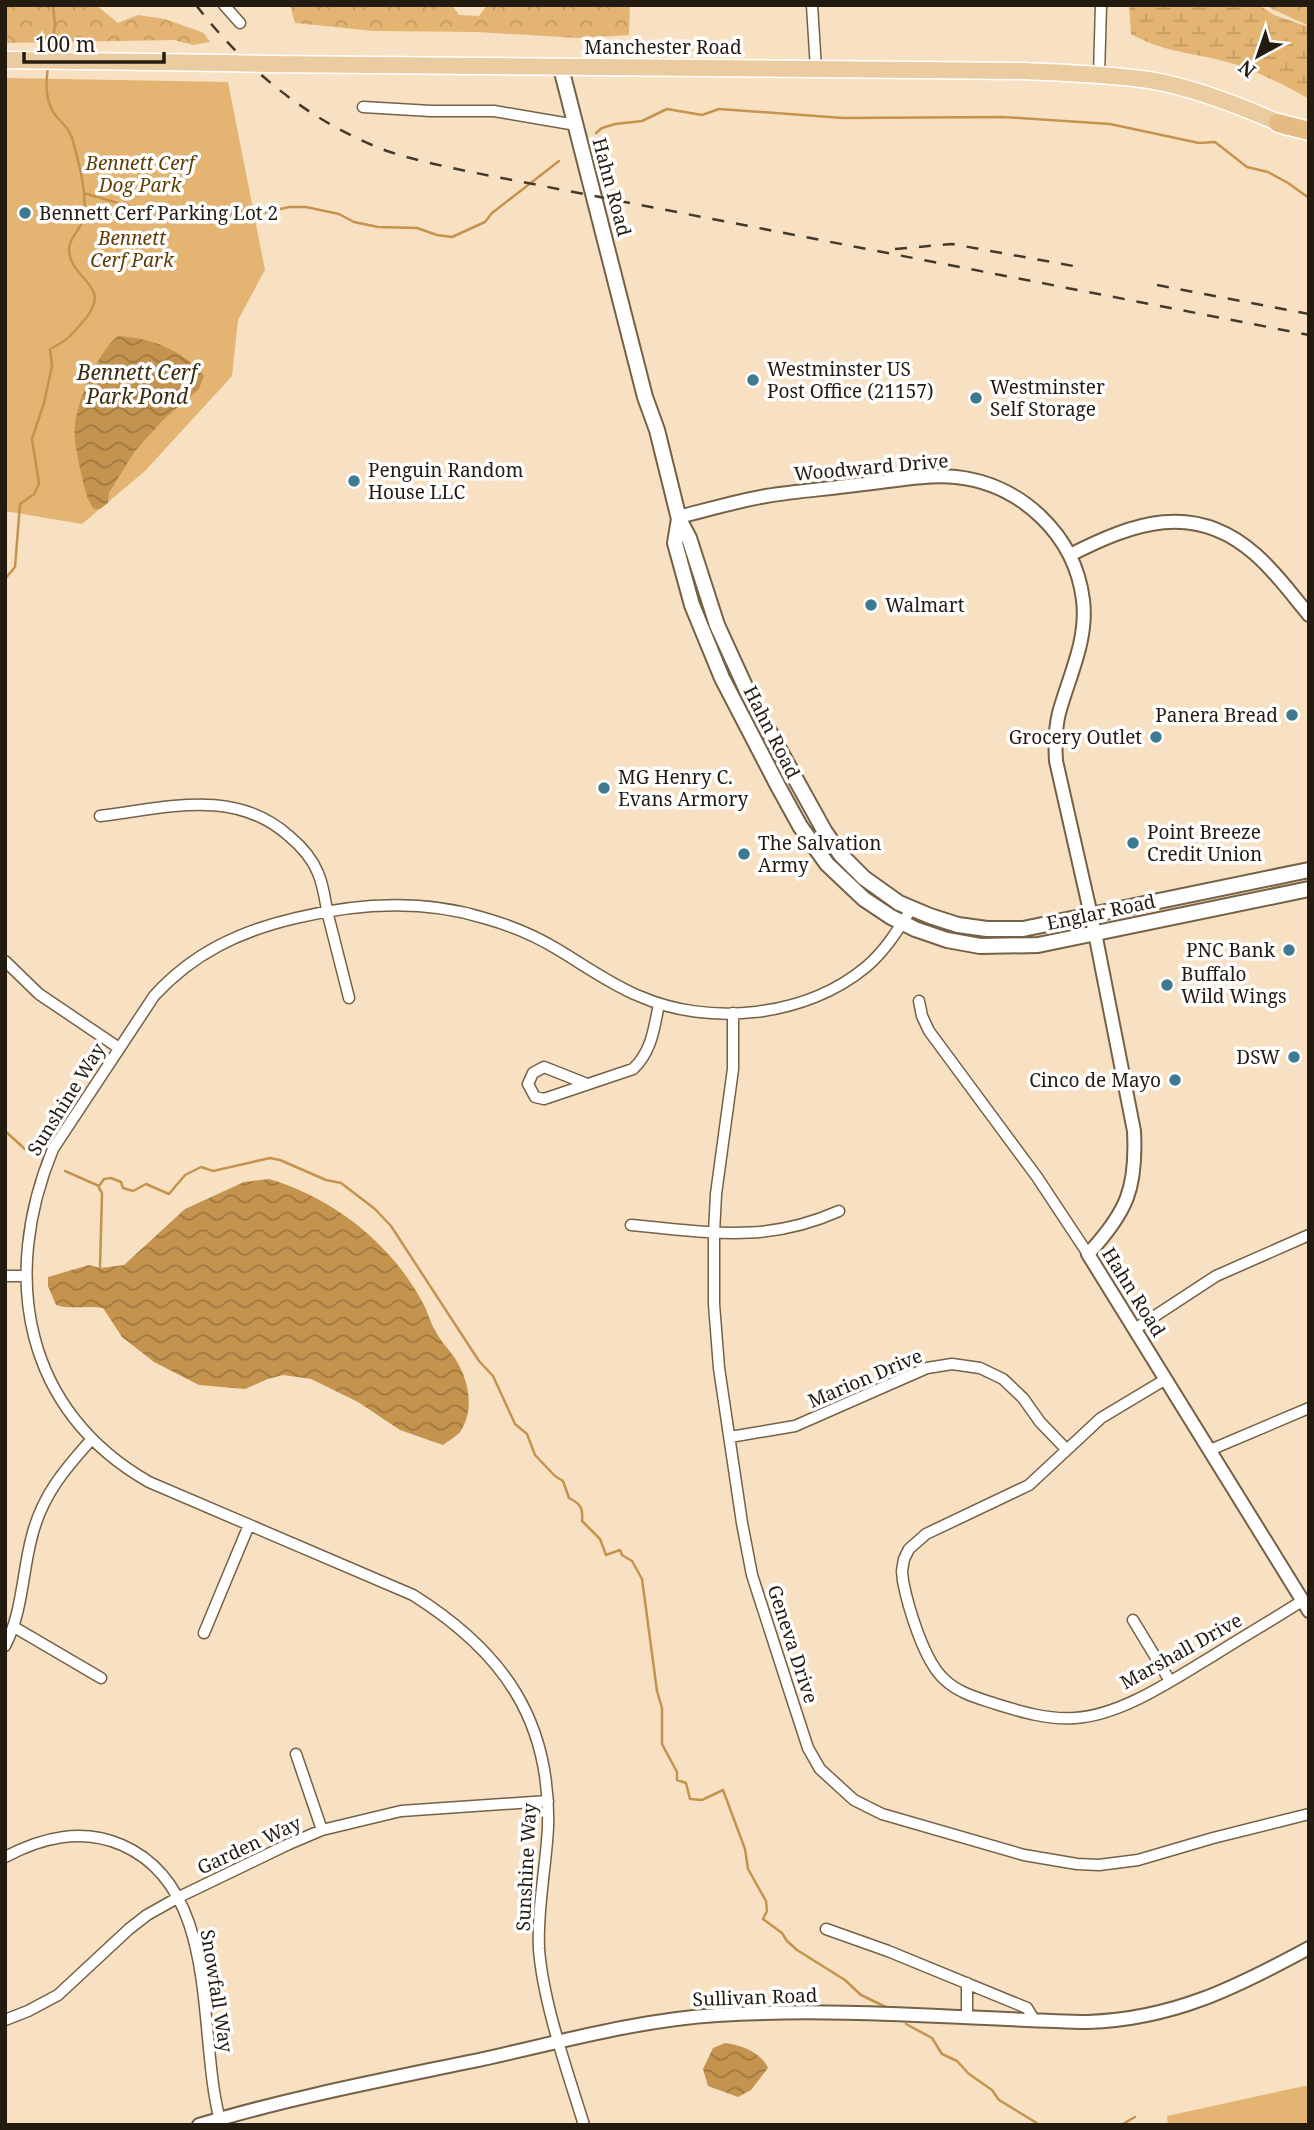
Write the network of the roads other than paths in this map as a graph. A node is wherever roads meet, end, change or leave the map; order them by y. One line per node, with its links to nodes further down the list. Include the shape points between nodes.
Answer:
1 (224, 5): 4 (street)
2 (811, 5): 7 (street)
3 (1101, 5): 8 (street)
4 (240, 23)
5 (5, 60): 6 (main road, Manchester Road, bridge)
6 (561, 68): 7 (main road, Manchester Road); 11 (main road, Hahn Road)
7 (816, 69): 8 (main road, Manchester Road)
8 (1099, 75): 10 (main road, Manchester Road, via 1191,90)
9 (363, 107): 11 (street, via 494,111)
10 (1278, 123): 12 (highway); 13 (main road, Manchester Road)
11 (576, 125): 14 (main road, Hahn Road)
12 (1309, 131)
13 (1309, 138)
14 (679, 518): 15 (street, Woodward Drive, via 765,496 955,477 984,482 1026,503 1053,529); 20 (main road, Hahn Road, via 717,625 749,695 825,832 864,878); 23 (main road, Hahn Road, via 675,543 680,569 711,654 800,826 837,876 864,900)
15 (1070, 555): 16 (street, via 1141,525 1168,522 1209,527 1256,555); 22 (street, Woodward Drive, via 1083,600 1083,629 1059,715 1056,750)
16 (1309, 615)
17 (100, 816): 21 (street, via 212,804 259,814 311,859)
18 (1309, 870): 22 (main road, Englar Road)
19 (1309, 889): 24 (main road, Englar Road)
20 (911, 908): 22 (main road, Englar Road, via 958,925 987,929 1023,929); 23 (street, Sunshine Way)
21 (327, 911): 26 (street); 28 (street, Sunshine Way, via 408,905 481,917 541,940 622,989); 30 (street, Sunshine Way, via 263,926 196,958 154,996)
22 (1091, 917): 24 (street, Woodward Drive)
23 (902, 923): 24 (main road, Englar Road, via 947,940 980,946 1038,945); 29 (street, Sunshine Way, via 875,958 840,984 792,1004)
24 (1095, 933): 36 (street, Woodward Drive, via 1134,1131 1135,1160 1132,1186 1121,1212)
25 (5, 961): 30 (street, via 39,994)
26 (349, 998)
27 (919, 1001): 36 (street, Hahn Road, via 929,1031)
28 (659, 1004): 29 (street, Sunshine Way); 31 (street, via 643,1060 634,1069)
29 (733, 1013): 34 (street, Geneva Drive, via 733,1069)
30 (119, 1048): 38 (street, Sunshine Way, via 42,1171 23,1228)
31 (587, 1084): 31 (street, via 544,1099 535,1097 528,1084 533,1073 544,1067)
32 (839, 1211): 34 (street, via 785,1230)
33 (631, 1225): 34 (street)
34 (714, 1233): 42 (street, Geneva Drive, via 719,1368)
35 (1309, 1235): 39 (street, via 1216,1276)
36 (1088, 1254): 39 (street, Hahn Road)
37 (5, 1276): 38 (street)
38 (20, 1276): 43 (street, Sunshine Way, via 21,1304 42,1374 64,1410)
39 (1135, 1329): 40 (street, Hahn Road)
40 (1166, 1379): 44 (street, Marshall Drive, via 1101,1418); 45 (street, Hahn Road)
41 (1309, 1408): 45 (street)
42 (730, 1437): 44 (street, Marion Drive, via 795,1426 927,1368 952,1364 980,1368 1003,1380); 56 (street, Geneva Drive, via 752,1575 808,1748 820,1769 854,1800 882,1814 1024,1855 1100,1865 1138,1860)
43 (91, 1440): 46 (street, Sunshine Way, via 149,1482); 49 (street, via 45,1499 32,1535)
44 (1066, 1449): 53 (street, Marshall Drive, via 1029,1485 926,1534 909,1549 903,1581 922,1640 949,1684 973,1697 1042,1716 1091,1716)
45 (1210, 1450): 47 (street, Hahn Road)
46 (249, 1525): 50 (street); 55 (street, Sunshine Way, via 413,1595 474,1640 504,1675 527,1713 537,1735)
47 (1306, 1606): 53 (street, Marshall Drive)
48 (1133, 1620): 53 (street)
49 (14, 1627): 51 (street); 52 (street)
50 (204, 1633)
51 (5, 1646)
52 (101, 1678)
53 (1170, 1681)
54 (296, 1754): 57 (street)
55 (548, 1801): 57 (street, Garden Way, via 401,1811); 66 (street, Sunshine Way, via 539,1945)
56 (1309, 1814)
57 (322, 1830): 59 (street, Garden Way)
58 (5, 1857): 59 (street, Snowfall Way, via 59,1837 96,1836 147,1860)
59 (178, 1897): 64 (street, Garden Way, via 128,1929 58,1995); 67 (street, Snowfall Way, via 198,1961)
60 (826, 1929): 62 (street)
61 (1309, 1948): 65 (street, Sullivan Road, via 1221,1993 1169,2011 1106,2022)
62 (967, 1983): 63 (street); 65 (street, via 1027,2008)
63 (967, 2018): 65 (street, Sullivan Road); 66 (street, Sullivan Road, via 719,2015)
64 (5, 2020)
65 (1035, 2021)
66 (560, 2042): 67 (street, Sullivan Road); 69 (street, Sunshine Way)
67 (220, 2122): 68 (street, Sullivan Road)
68 (199, 2125)
69 (584, 2125)

